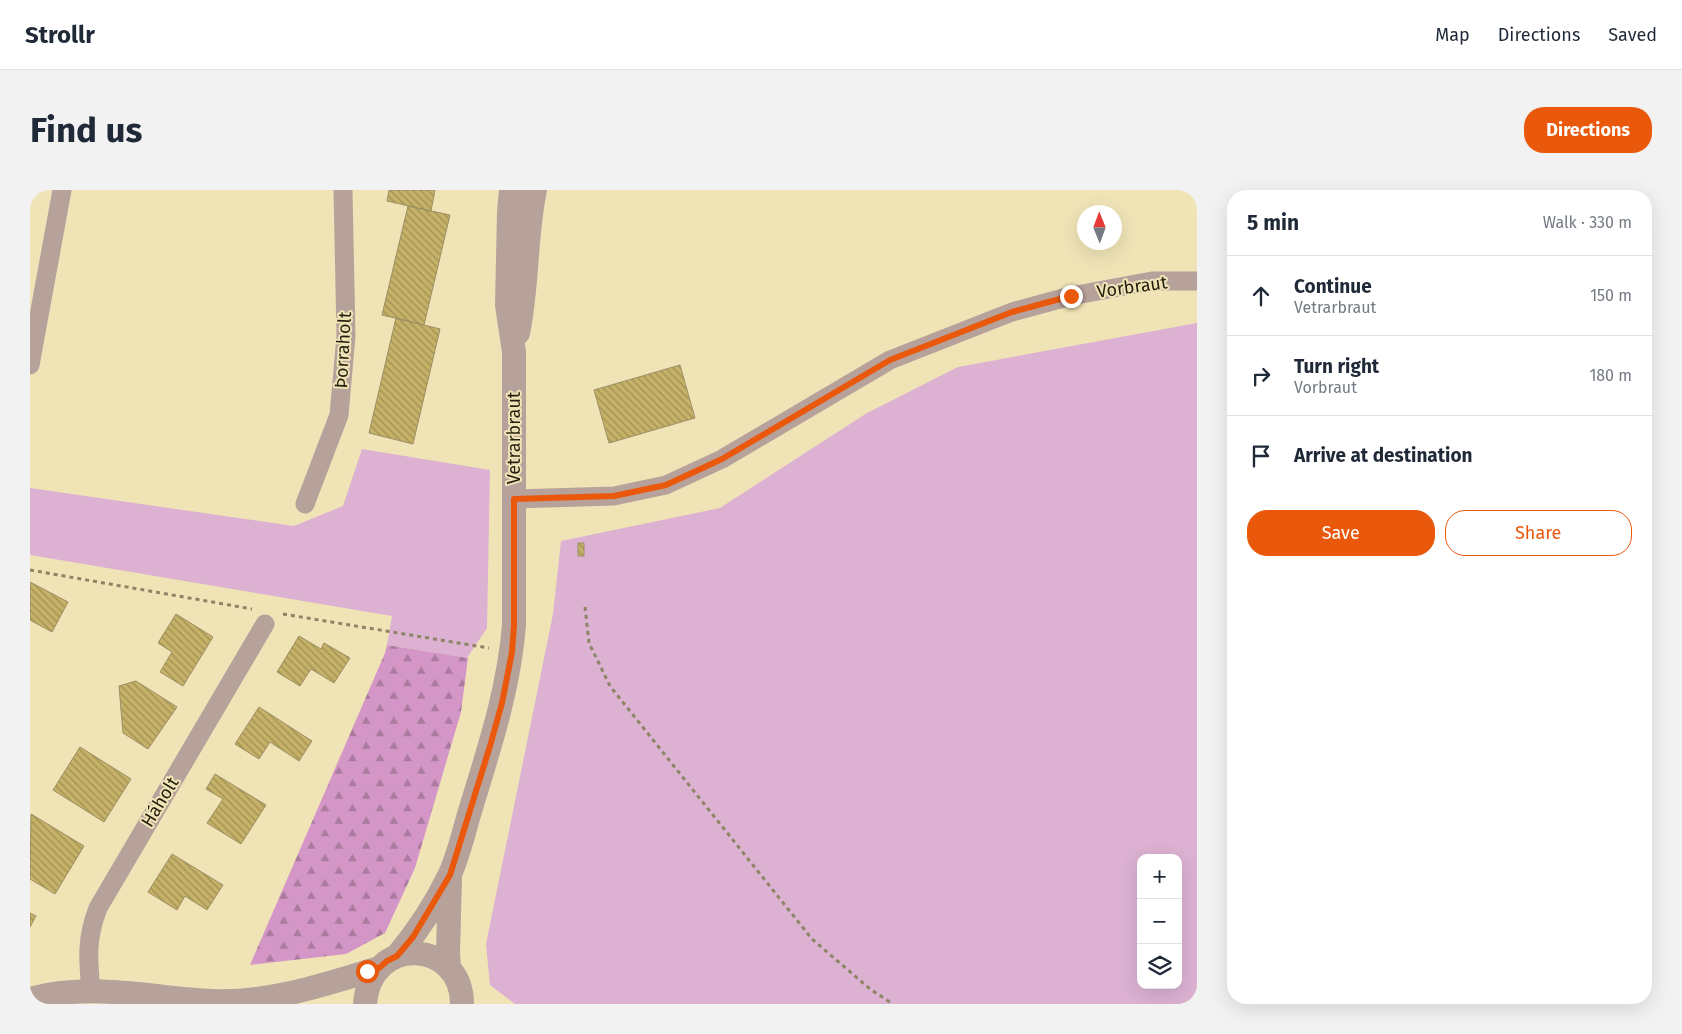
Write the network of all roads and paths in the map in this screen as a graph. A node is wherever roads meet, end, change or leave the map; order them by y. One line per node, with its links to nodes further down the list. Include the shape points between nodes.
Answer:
1 (62, 190): 7 (street)
2 (342, 190): 9 (street, Þorraholt, via 346,336 339,415)
3 (511, 190): 6 (street, Vetrarbraut, via 507,306)
4 (535, 190): 6 (street, Vetrarbraut, via 524,308)
5 (1197, 280): 8 (street, Vorbraut, via 1152,281 1071,296 1012,312 890,360 722,459 666,485 614,496)
6 (514, 352): 8 (street, Vetrarbraut)
7 (30, 365)
8 (514, 499): 12 (street, Vetrarbraut, via 512,652 493,738)
9 (306, 504)
10 (585, 606): 21 (path, via 589,642 610,686 812,939 870,989)
11 (265, 624): 15 (street, Háholt, via 98,908 89,938)
12 (450, 875): 13 (street, Vetrarbraut, via 413,937); 14 (street, Vetrarbraut)
13 (388, 962): 14 (street, Vetrarbraut, via 410,953 425,954); 16 (street, via 354,976); 19 (street, Vetrarbraut, via 371,978)
14 (449, 968): 20 (street, Vetrarbraut, via 461,990)
15 (90, 991): 16 (street, via 213,1001); 17 (street)
16 (275, 997): 18 (street)
17 (30, 999)
18 (304, 1004)
19 (366, 1004)
20 (462, 1004)
21 (893, 1004)

